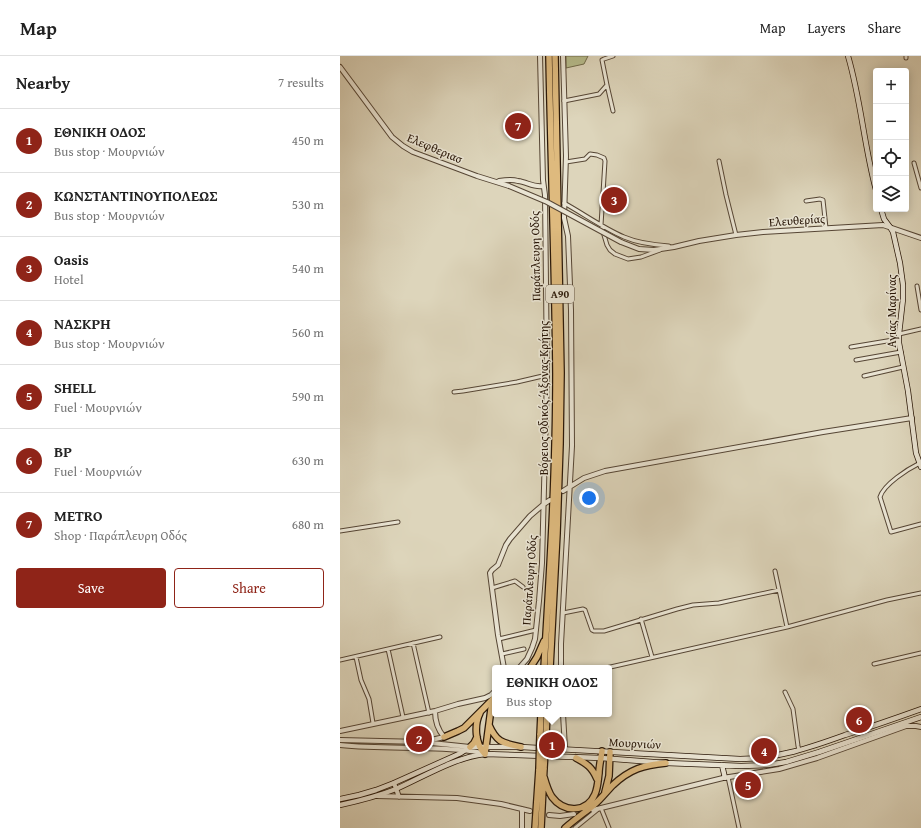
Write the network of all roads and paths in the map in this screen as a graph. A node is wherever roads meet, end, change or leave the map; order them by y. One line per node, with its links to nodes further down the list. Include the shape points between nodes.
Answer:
1 (540, 56): 16 (street, Παράπλευρη Οδός)
2 (549, 56): 59 (highway, Βόρειος Οδικός Άξονας Κρήτης / Α90, via 556,373 552,532)
3 (554, 56): 74 (highway, Βόρειος Οδικός Άξονας Κρήτης / Α90, via 561,373 558,533)
4 (563, 56): 9 (street)
5 (614, 56): 8 (street, via 602,60)
6 (848, 56): 14 (main road)
7 (340, 67): 15 (street, Ελεφθεριασ, via 392,137 403,146 413,152)
8 (607, 85): 9 (street, via 599,94); 10 (street)
9 (564, 101): 12 (street)
10 (613, 111)
11 (719, 161): 24 (street)
12 (566, 162): 19 (street); 21 (street, via 584,159 590,154 604,158)
13 (914, 163): 17 (street)
14 (873, 178)
15 (496, 181): 16 (street, via 516,180 535,187); 26 (street, Ελεφθεριασ, bridge, via 553,206)
16 (543, 186): 37 (street, Παράπλευρη Οδός)
17 (921, 188)
18 (806, 201): 23 (street, via 823,200)
19 (564, 203): 21 (street); 42 (street, via 571,310 572,446)
20 (882, 212): 22 (main road, Αγίας Μαρίνας)
21 (601, 225): 27 (street, via 640,242); 28 (street, via 610,250 623,258 632,259)
22 (890, 227): 23 (street, Ελευθερίας, via 883,225); 25 (street, Ελευθερίας); 32 (main road, Αγίας Μαρίνας, via 903,285)
23 (826, 228): 24 (street, Ελευθερίας)
24 (736, 235): 27 (street, Ελευθερίας)
25 (921, 238)
26 (621, 242): 28 (street, Ελευθερίας, via 639,249)
27 (674, 247): 28 (street, Ελευθερίας)
28 (661, 250)
29 (917, 286): 30 (street)
30 (921, 310)
31 (921, 329): 32 (street)
32 (899, 336): 33 (street); 34 (main road, Αγίας Μαρίνας)
33 (851, 347)
34 (901, 352): 35 (street); 36 (main road, Αγίας Μαρίνας)
35 (856, 360)
36 (903, 367): 38 (street); 40 (main road, Αγίας Μαρίνας)
37 (547, 375): 39 (street); 45 (street, Παράπλευρη Οδός)
38 (864, 376)
39 (454, 392)
40 (912, 418): 41 (main road, Αγίας Μαρίνας, via 915,447); 42 (street, via 605,471 584,478)
41 (920, 461): 47 (street, via 892,482 880,497 891,532)
42 (569, 488): 43 (street); 54 (street)
43 (563, 491)
44 (550, 500): 45 (street)
45 (544, 504): 51 (street, via 530,516 506,545 500,563 490,573); 57 (street, Παράπλευρη Οδός)
46 (398, 522): 48 (street)
47 (921, 524)
48 (340, 531)
49 (775, 571): 52 (street)
50 (523, 587): 51 (street, via 515,581)
51 (492, 588): 60 (street)
52 (778, 590): 55 (street, via 719,603 685,607); 56 (street)
53 (921, 593): 56 (street)
54 (563, 614): 55 (street, via 585,610 590,628 594,632); 75 (street)
55 (641, 619): 67 (street)
56 (787, 627): 67 (street)
57 (536, 630): 60 (street); 71 (street, Παράπλευρη Οδός, via 532,648)
58 (440, 637): 61 (street)
59 (546, 637): 72 (highway); 73 (highway, Βόρειος Οδικός Άξονας Κρήτης / Α90)
60 (499, 639): 65 (street)
61 (413, 643): 62 (street); 84 (street)
62 (388, 649): 66 (street); 85 (street)
63 (524, 649): 65 (street)
64 (921, 653): 69 (street)
65 (502, 654): 70 (street)
66 (356, 657): 68 (street); 92 (street)
67 (652, 657): 76 (street)
68 (340, 660)
69 (874, 664)
70 (504, 665)
71 (522, 665)
72 (532, 665)
73 (544, 665)
74 (550, 665)
75 (561, 665)
76 (612, 667)
77 (785, 692): 107 (street, via 794,709)
78 (492, 694): 82 (street)
79 (492, 699): 83 (highway)
80 (492, 708): 93 (highway)
81 (921, 709): 107 (main road, Μουρνιών)
82 (435, 711): 84 (street); 98 (street, via 436,723)
83 (480, 711): 97 (highway); 98 (highway, via 464,728)
84 (429, 713): 85 (street)
85 (403, 717): 92 (street)
86 (539, 717): 91 (highway)
87 (541, 717): 91 (highway)
88 (546, 717): 96 (highway)
89 (563, 717): 104 (street)
90 (921, 717): 114 (main road, via 786,762 755,766)
91 (541, 722): 96 (highway)
92 (373, 723): 95 (street)
93 (488, 725): 103 (highway, via 501,741); 105 (highway)
94 (921, 727): 117 (street, via 906,726 779,770)
95 (340, 731)
96 (543, 735): 115 (highway, bridge)
97 (477, 736): 102 (highway); 105 (highway)
98 (444, 737): 100 (street)
99 (340, 740): 100 (street, Μουρνιών)
100 (422, 742): 102 (street, Μουρνιών)
101 (340, 745): 106 (street, Μουρνιών)
102 (470, 747): 105 (main road, Μουρνιών); 106 (main road)
103 (521, 747): 104 (main road, Μουρνιών); 105 (main road, Μουρνιών)
104 (565, 748): 108 (main road, Μουρνιών)
105 (483, 749): 106 (street, Μουρνιών); 110 (main road); 120 (main road, via 478,754 456,761)
106 (465, 750): 119 (main road)
107 (799, 750): 109 (main road, Μουρνιών, via 768,757 740,759)
108 (602, 751): 109 (main road, Μουρνιών); 111 (highway)
109 (610, 752): 112 (highway)
110 (576, 758): 111 (main road); 118 (highway, via 593,769)
111 (601, 758): 112 (main road); 118 (highway)
112 (610, 759): 113 (main road); 123 (highway, via 609,776)
113 (666, 763): 114 (main road); 123 (highway, via 634,770 622,777)
114 (722, 765): 117 (main road)
115 (541, 769): 116 (highway); 132 (highway)
116 (544, 777): 118 (highway, via 552,796 560,805 569,809 582,807 590,802 598,787); 133 (highway)
117 (727, 777): 127 (street); 137 (street)
118 (598, 781)
119 (394, 783): 120 (street); 124 (main road)
120 (396, 789): 121 (main road); 122 (street)
121 (376, 796): 122 (street); 125 (main road)
122 (399, 797): 126 (street, via 457,798)
123 (602, 797): 134 (highway)
124 (340, 799)
125 (340, 805)
126 (522, 809): 128 (street); 131 (street)
127 (597, 809): 135 (street); 136 (street)
128 (530, 811)
129 (574, 814): 130 (street)
130 (549, 815)
131 (522, 828)
132 (535, 828)
133 (541, 828)
134 (564, 828)
135 (575, 828)
136 (609, 828)
137 (739, 828)

